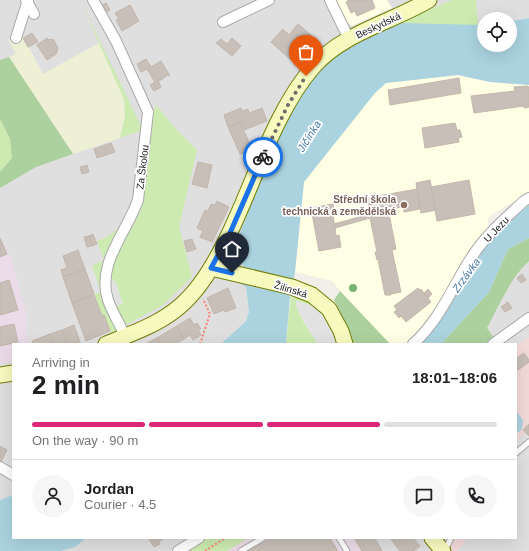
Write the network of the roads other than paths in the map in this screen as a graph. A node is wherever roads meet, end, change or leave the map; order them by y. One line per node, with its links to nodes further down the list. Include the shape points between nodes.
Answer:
1 (27, 0): 6 (street); 8 (street)
2 (93, 0): 13 (street, Za Školou, via 116,41 148,112 138,200 134,213 108,262 104,281 108,300)
3 (269, 0): 7 (street)
4 (330, 0): 9 (street, Beskydská)
5 (429, 0): 9 (street, Beskydská)
6 (34, 14)
7 (223, 22)
8 (15, 34)
9 (349, 39): 11 (street, Beskydská, via 316,64 288,105 230,233)
10 (529, 198): 16 (street, U Jezu, via 489,235 474,254 426,332)
11 (211, 268): 13 (street, Beskydská, via 196,290 178,308); 15 (street, Žilinská, via 312,295 329,309)
12 (529, 318): 17 (street)
13 (125, 336): 14 (street, Beskydská)
14 (108, 343)
15 (345, 343)
16 (414, 343)
17 (494, 343)
18 (12, 373): 19 (street)
19 (0, 374)
20 (529, 442): 21 (lane)
21 (517, 452)
22 (0, 467): 23 (street)
23 (12, 474)
24 (197, 539): 30 (street)
25 (262, 539): 31 (lane)
26 (340, 539): 32 (lane)
27 (433, 539): 29 (street)
28 (450, 539): 29 (lane)
29 (445, 548)
30 (178, 551)
31 (241, 551)
32 (347, 551)

